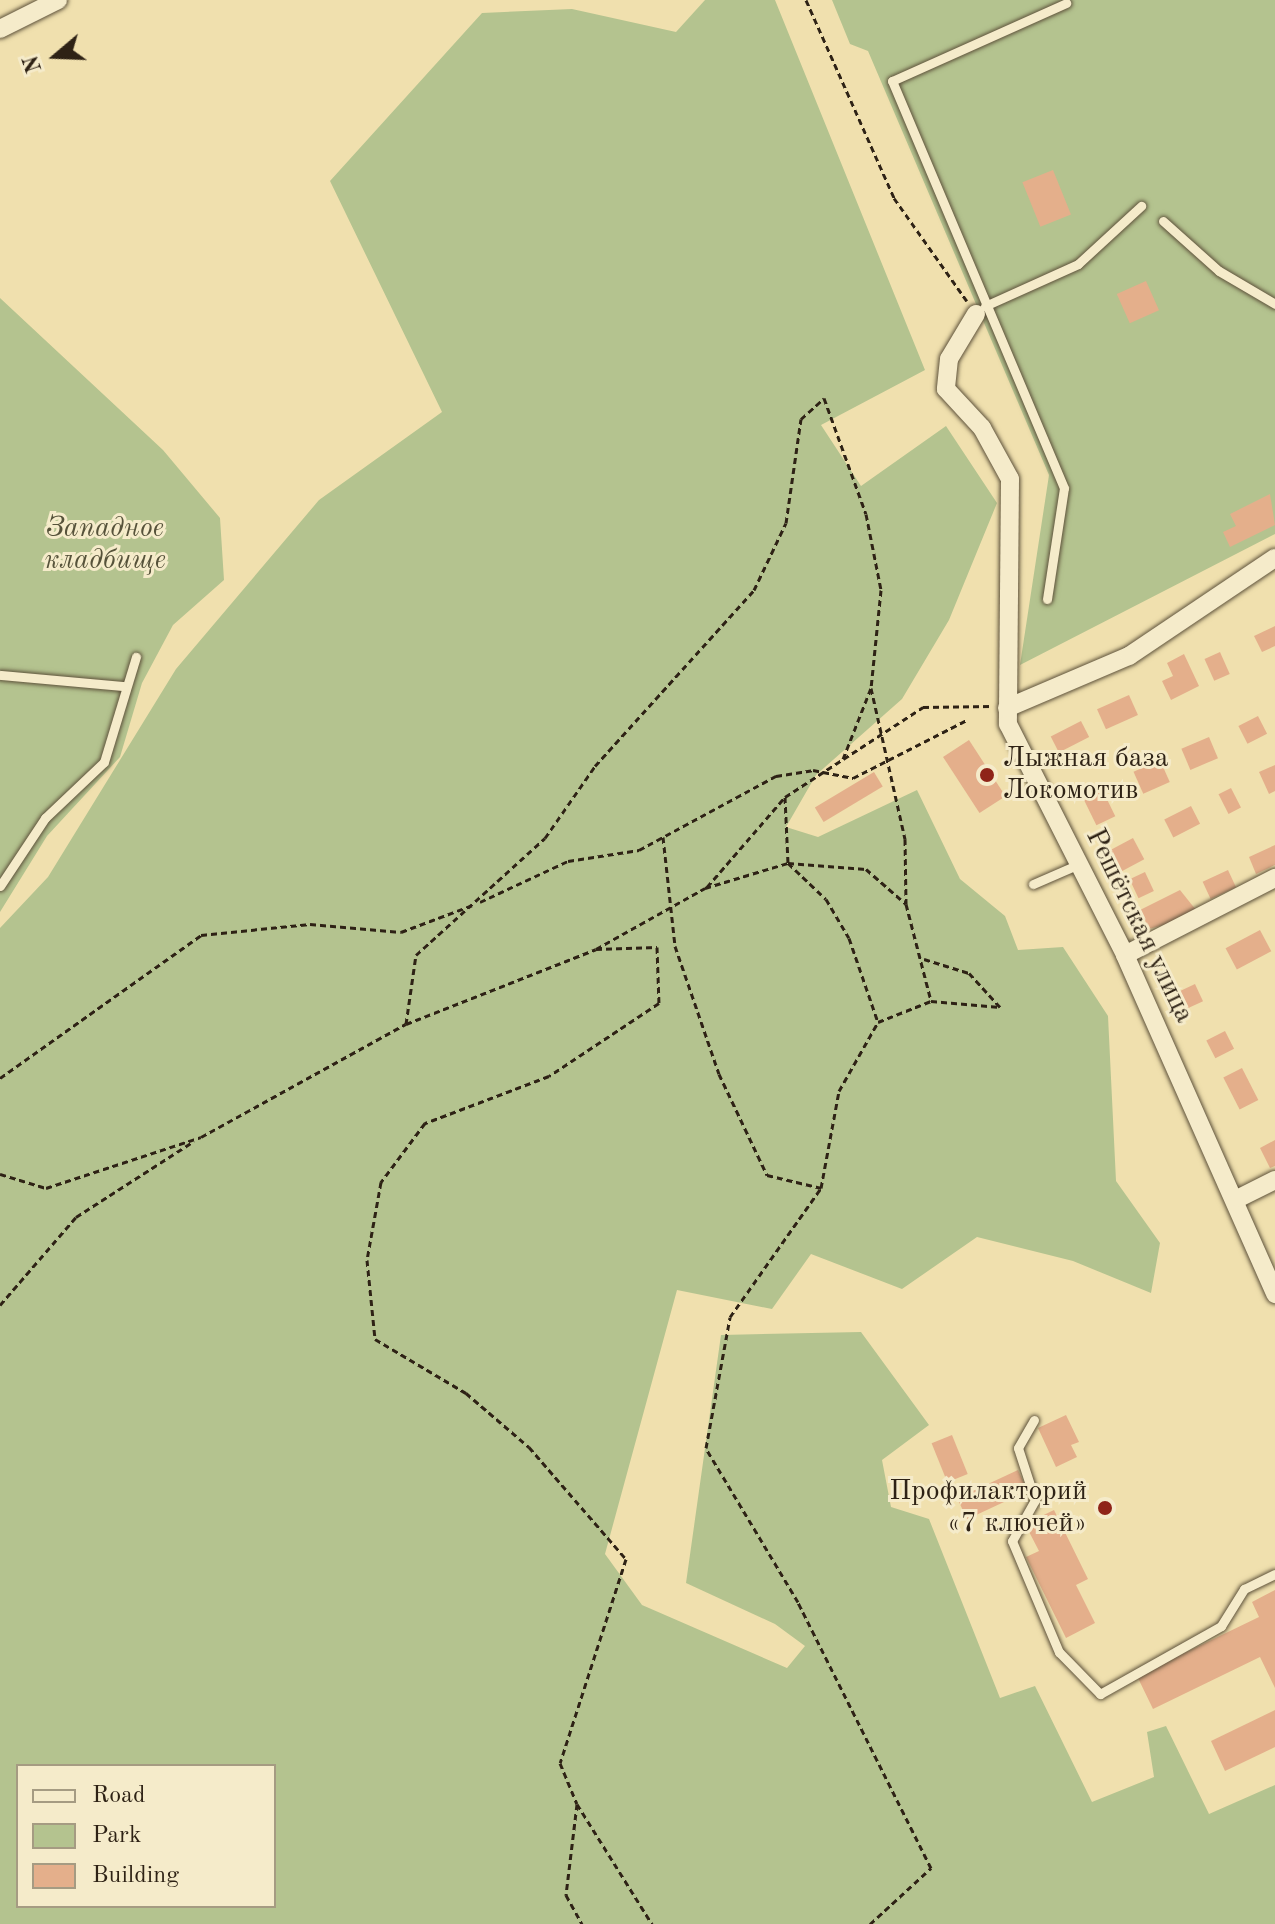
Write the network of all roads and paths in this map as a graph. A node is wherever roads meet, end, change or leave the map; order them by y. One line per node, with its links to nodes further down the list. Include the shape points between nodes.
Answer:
1 (58, 0): 4 (street)
2 (806, 0): 8 (path, via 894,198)
3 (1066, 3): 8 (lane, via 892,81)
4 (3, 31)
5 (1141, 206): 8 (lane, via 1078,264)
6 (1163, 221): 7 (lane, via 1219,271)
7 (1275, 304)
8 (982, 308): 10 (lane, via 1064,488); 15 (street, Решётская улица, via 949,359 946,389 982,428 1010,479)
9 (1275, 558): 15 (street, via 1129,656)
10 (1047, 599)
11 (136, 657): 13 (lane)
12 (0, 675): 13 (lane)
13 (124, 686): 27 (lane, via 104,762 45,818)
14 (871, 688): 17 (path); 18 (path); 29 (path, via 881,590 866,514 824,398 801,419 786,523 754,590 595,766 545,838)
15 (1007, 708): 17 (path, via 923,707); 24 (street, Решётская улица, via 1008,724)
16 (967, 720): 19 (path)
17 (880, 735): 18 (path); 19 (path)
18 (843, 760): 20 (path)
19 (887, 761): 20 (path, via 853,778); 30 (path, via 905,839)
20 (821, 773): 21 (path); 22 (path, via 776,776)
21 (785, 797): 23 (path); 28 (path)
22 (663, 837): 29 (path, via 639,850 568,861); 31 (path)
23 (788, 863): 28 (path); 30 (path, via 866,869); 36 (path, via 826,899 849,938)
24 (1077, 865): 26 (lane); 33 (street, Решётская улица)
25 (1275, 878): 33 (street)
26 (1033, 884)
27 (0, 886)
28 (705, 888): 31 (path)
29 (476, 904): 37 (path, via 416,955); 38 (path, via 401,932 310,924 201,935)
30 (906, 904): 34 (path)
31 (671, 907): 32 (path); 42 (path, via 675,946 719,1074 767,1175)
32 (596, 949): 37 (path); 48 (path, via 657,947 659,1003 549,1076 425,1123 381,1182 367,1260 375,1339 466,1393 529,1447 626,1559 560,1763)
33 (1125, 955): 43 (street, Решётская улица)
34 (923, 958): 35 (path); 35 (path, via 969,973 1000,1007)
35 (931, 1001): 36 (path)
36 (878, 1022): 42 (path, via 839,1091)
37 (406, 1024): 39 (path)
38 (0, 1078)
39 (201, 1137): 40 (path, via 46,1188); 45 (path, via 76,1217)
40 (0, 1174)
41 (1275, 1180): 43 (street)
42 (821, 1188): 51 (path, via 730,1317 706,1448 798,1602 931,1868)
43 (1239, 1198): 44 (street, Решётская улица)
44 (1275, 1294)
45 (0, 1305)
46 (1034, 1420): 47 (lane, via 1018,1448 1035,1500 1012,1541 1059,1652 1100,1694 1221,1626 1244,1589)
47 (1275, 1574)
48 (577, 1804): 49 (path, via 566,1895); 50 (path)
49 (582, 1924)
50 (652, 1924)
51 (870, 1924)

